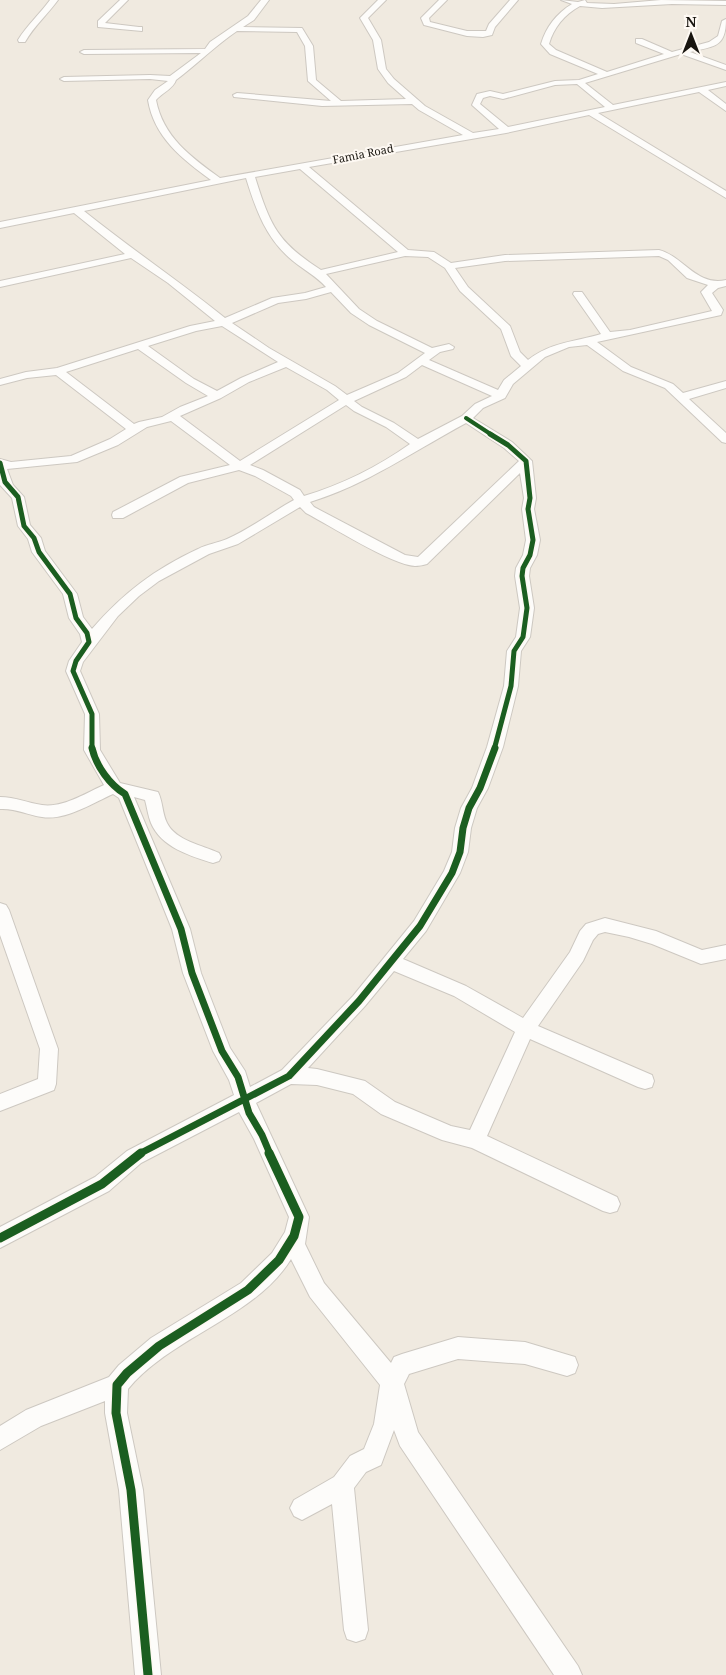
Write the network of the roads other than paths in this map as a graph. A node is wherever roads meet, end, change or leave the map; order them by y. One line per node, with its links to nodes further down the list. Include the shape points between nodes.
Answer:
1 (54, 0): 13 (street)
2 (124, 0): 11 (street, via 101,25)
3 (266, 0): 12 (street)
4 (382, 0): 27 (street, via 364,18 377,40 382,68)
5 (443, 0): 6 (street, via 425,18 427,23 482,35 489,33)
6 (514, 0)
7 (565, 0): 8 (street)
8 (582, 2): 9 (street, via 612,6); 20 (street, via 556,20 546,44 553,52)
9 (726, 3)
10 (726, 21): 17 (street, via 718,40)
11 (139, 29)
12 (236, 29): 15 (street); 28 (street, via 299,30 309,46 312,81)
13 (22, 40)
14 (639, 41): 18 (street)
15 (207, 51): 16 (street); 22 (street)
16 (84, 52)
17 (683, 52): 18 (street); 19 (street)
18 (671, 54): 20 (street)
19 (726, 68)
20 (605, 74): 23 (street)
21 (64, 79): 22 (street)
22 (172, 79): 36 (street, via 152,100 152,112 175,147)
23 (580, 82): 29 (street); 32 (street, via 555,83 504,97 490,93 480,96 476,105)
24 (726, 84): 25 (street, Famia Road)
25 (702, 90): 29 (street, Famia Road); 30 (street)
26 (237, 95): 28 (street)
27 (413, 101): 28 (street); 33 (street)
28 (338, 103)
29 (612, 108): 31 (street, Famia Road)
30 (726, 108)
31 (590, 112): 32 (street, Famia Road); 37 (street)
32 (506, 130): 33 (street, Famia Road)
33 (470, 135): 34 (street, Famia Road)
34 (302, 166): 35 (street, Famia Road); 40 (street)
35 (250, 175): 36 (street, Famia Road); 43 (street, via 276,240)
36 (219, 182): 38 (street, Famia Road)
37 (726, 195)
38 (75, 209): 39 (street, Famia Road); 41 (street)
39 (0, 225)
40 (405, 253): 42 (street, via 430,254); 43 (street)
41 (133, 255): 44 (street); 48 (street)
42 (449, 266): 45 (street, via 505,258 659,252 672,257 695,278); 56 (street, via 464,289 506,328 517,358)
43 (318, 273): 46 (street)
44 (0, 284)
45 (723, 284): 49 (street, via 706,292 717,313 630,333)
46 (332, 288): 48 (street, via 276,300); 53 (street, via 355,311 373,323)
47 (578, 294): 49 (street)
48 (222, 321): 51 (street); 55 (street)
49 (607, 334): 50 (street)
50 (589, 341): 56 (street, via 567,344 541,355); 62 (street, via 627,369 668,386)
51 (141, 346): 57 (street); 60 (street)
52 (449, 347): 53 (street)
53 (432, 352): 54 (street)
54 (422, 361): 61 (street); 63 (street, via 402,375)
55 (288, 362): 60 (street); 63 (street)
56 (528, 366): 61 (street, via 508,382)
57 (58, 371): 58 (street); 66 (street)
58 (0, 382)
59 (726, 384): 62 (street)
60 (217, 396): 64 (street)
61 (501, 396): 65 (street, via 479,406)
62 (682, 397): 67 (street)
63 (346, 400): 68 (street); 71 (street)
64 (172, 416): 66 (street); 71 (street)
65 (466, 418): 68 (street); 69 (street, via 508,445)
66 (132, 429): 70 (street, via 114,442 73,459 12,466)
67 (726, 439)
68 (418, 444): 72 (street, via 375,471 331,492)
69 (526, 461): 72 (street, via 422,560 415,562 400,558 310,510); 80 (street, via 533,540 522,576 527,608 522,636 514,651 511,686 498,738 480,788 469,808 452,873 420,926)
70 (0, 463): 74 (street, via 7,488 18,497 20,518 39,552 70,594 76,618 87,633)
71 (240, 466): 72 (street, via 296,493); 73 (street, via 184,480)
72 (301, 501): 74 (street, via 232,541 204,551 154,578 113,613)
73 (118, 515)
74 (89, 642): 75 (street, via 74,665 74,676 92,714 92,750)
75 (114, 787): 76 (street, via 50,812); 77 (street, via 152,796 160,826 171,838); 84 (street, via 125,794 182,929 192,973 222,1051 238,1077)
76 (0, 804)
77 (213, 857)
78 (0, 910): 85 (street, via 49,1049 47,1084)
79 (726, 952): 81 (street, via 701,957 629,930 605,925 592,929)
80 (391, 962): 81 (street, via 460,991); 82 (street, via 340,1023)
81 (526, 1029): 83 (street); 86 (street)
82 (289, 1076): 84 (street); 86 (street, via 317,1077 358,1087 388,1108 449,1134)
83 (645, 1080)
84 (244, 1099): 88 (street); 89 (street, via 134,1156 102,1184)
85 (0, 1102)
86 (475, 1140): 87 (street)
87 (610, 1204)
88 (299, 1217): 91 (street, via 295,1245 317,1290); 92 (street, via 294,1236 279,1260 248,1290 159,1346)
89 (0, 1238)
90 (567, 1365): 91 (street, via 525,1353 458,1348 402,1365)
91 (392, 1382): 94 (street, via 385,1424 373,1457 358,1464); 98 (street, via 408,1438)
92 (117, 1385): 93 (street, via 34,1418); 97 (street, via 116,1413 131,1490)
93 (0, 1440)
94 (342, 1485): 95 (street); 96 (street)
95 (302, 1508)
96 (356, 1630)
97 (148, 1675)
98 (569, 1675)

